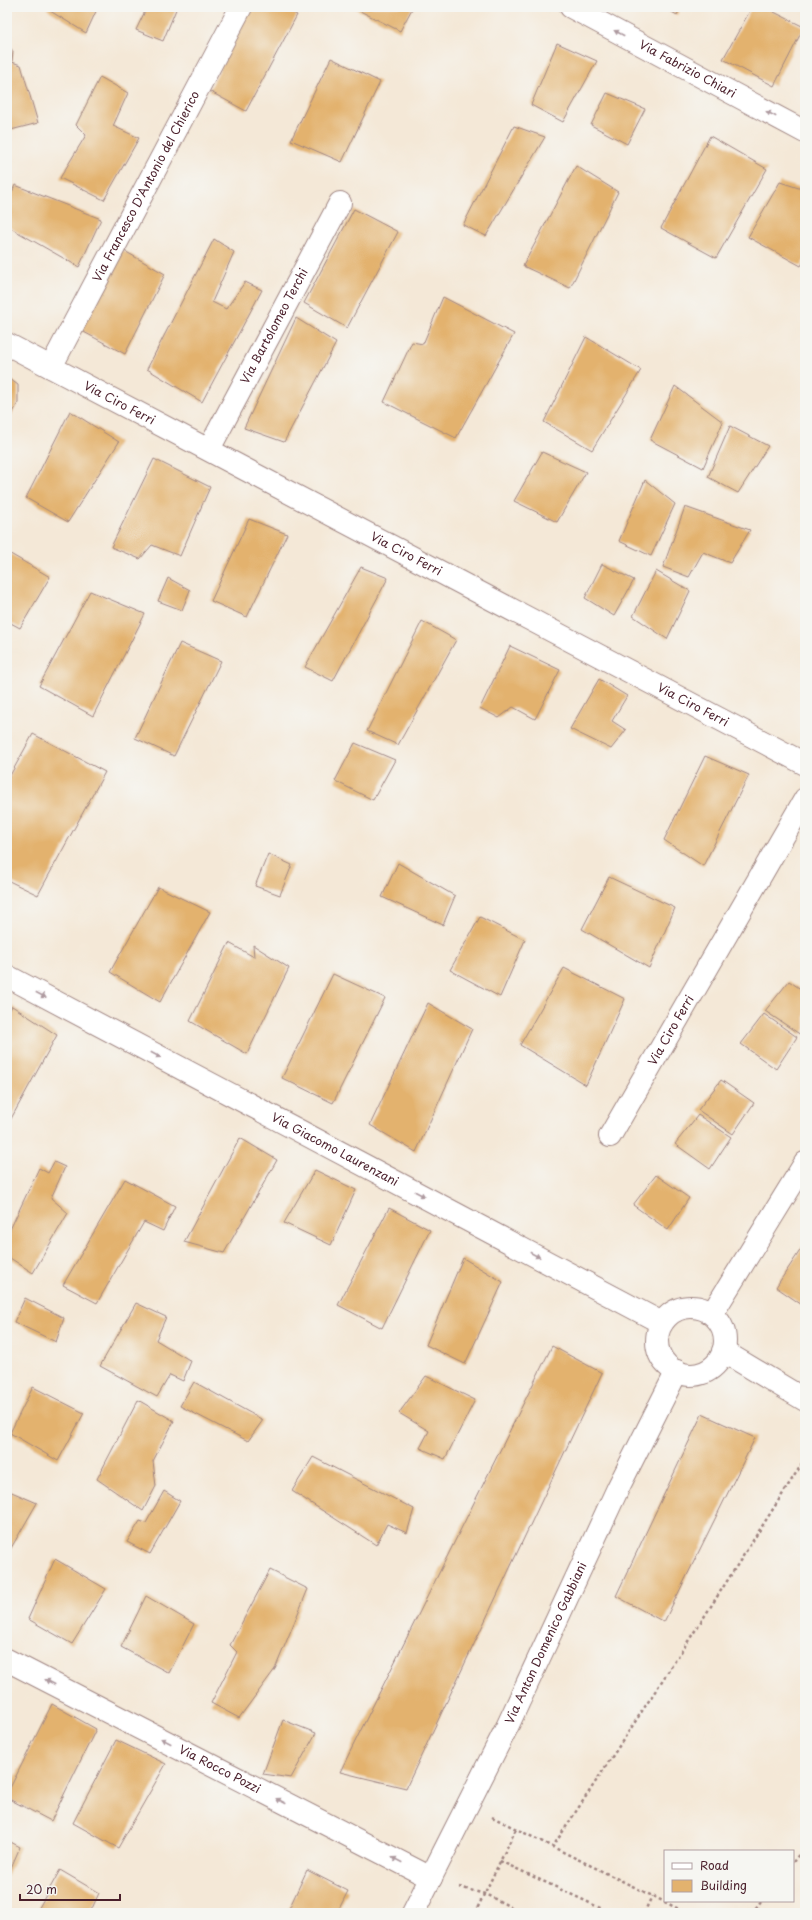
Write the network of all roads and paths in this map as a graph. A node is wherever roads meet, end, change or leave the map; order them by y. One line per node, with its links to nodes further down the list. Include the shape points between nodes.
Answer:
1 (242, 7): 6 (street, Via Francesco D'Antonio del Chierico)
2 (570, 7): 3 (street, Via Fabrizio Chiari, one-way to 2)
3 (805, 132)
4 (340, 203): 7 (street, Via Bartolomeo Terchi)
5 (7, 344): 6 (street, Via Ciro Ferri)
6 (51, 366): 7 (street, Via Ciro Ferri)
7 (209, 449): 8 (street, Via Ciro Ferri)
8 (805, 764)
9 (805, 799): 11 (street, Via Ciro Ferri)
10 (7, 976): 14 (street, Via Giacomo Laurenzani, one-way to 14)
11 (610, 1136)
12 (805, 1163): 13 (street)
13 (712, 1314): 14 (street, via 691,1307 680,1309); 15 (street, via 723,1331)
14 (662, 1323): 16 (street, via 657,1345 667,1365)
15 (723, 1351): 16 (street, via 710,1369 699,1374 688,1375); 17 (street)
16 (677, 1371): 20 (street, Via Anton Domenico Gabbiani, via 618,1488)
17 (805, 1400)
18 (805, 1459): 22 (path)
19 (7, 1660): 26 (street, Via Rocco Pozzi, one-way to 19)
20 (468, 1806): 21 (path); 26 (street, Via Anton Domenico Gabbiani)
21 (516, 1829): 22 (path); 24 (path)
22 (552, 1848): 28 (path)
23 (805, 1848): 25 (path)
24 (500, 1861): 27 (path); 35 (path)
25 (794, 1861)
26 (432, 1878): 27 (path); 32 (street, Via Anton Domenico Gabbiani)
27 (484, 1894): 33 (path); 34 (path)
28 (652, 1896): 29 (path); 36 (path)
29 (664, 1902)
30 (664, 1902): 37 (path)
31 (761, 1902): 38 (path)
32 (413, 1913)
33 (475, 1913)
34 (523, 1913)
35 (611, 1913)
36 (644, 1913)
37 (687, 1913)
38 (752, 1913)

